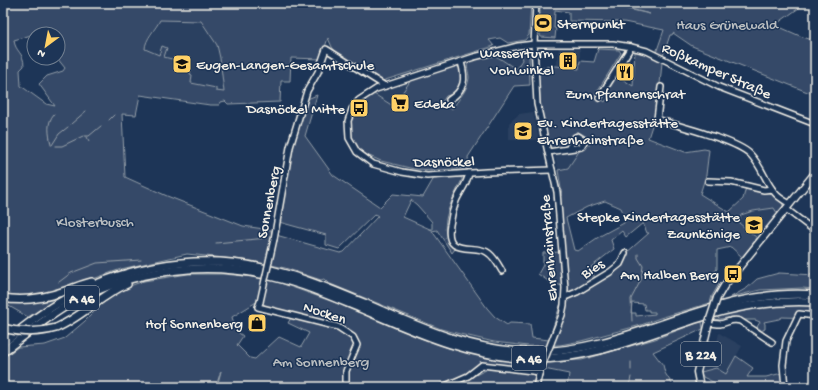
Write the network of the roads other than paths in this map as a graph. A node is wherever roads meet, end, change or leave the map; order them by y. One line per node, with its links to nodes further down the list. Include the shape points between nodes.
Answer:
1 (536, 3): 2 (street, Ehrenhainstraße)
2 (534, 44): 3 (street, Roßkamper Straße, via 613,44); 4 (street, Dasnöckel, via 496,51); 11 (street, Ehrenhainstraße, via 537,104)
3 (631, 47): 7 (street); 9 (street, Roßkamper Straße, via 657,56 719,87)
4 (461, 62): 5 (street, Dasnöckel); 8 (street, via 464,80)
5 (385, 86): 13 (street, Dasnöckel, via 362,98 350,115 348,133 357,152 368,162 402,172 427,176); 27 (street, Sonnenberg, bridge, via 326,49 318,72 307,91 290,147 274,239)
6 (661, 87): 16 (street, via 657,119 740,147 754,158)
7 (599, 98)
8 (449, 100)
9 (815, 124)
10 (568, 149): 11 (street)
11 (548, 152): 12 (street, Ehrenhainstraße)
12 (552, 170): 13 (street, Dasnöckel); 24 (street, Ehrenhainstraße, via 560,224)
13 (469, 173): 20 (street, via 453,210 449,227 450,237 460,248 490,253)
14 (815, 173): 17 (main road, B 224)
15 (708, 181): 16 (street)
16 (772, 189): 17 (street)
17 (788, 206): 18 (street); 29 (main road, B 224, bridge, via 724,286)
18 (815, 231)
19 (625, 253): 24 (street, Bies, via 620,264 610,272)
20 (502, 271)
21 (144, 276): 26 (highway, A 46, via 198,268 263,274 316,290 436,340 483,354 535,359 574,356 618,346 730,310 772,302); 30 (highway, bridge, via 117,289 56,328 30,332); 33 (highway, A 46, via 111,285 76,301 40,323)
22 (108, 279): 23 (highway, A 46, via 146,268 176,264 222,262 259,267 324,286 411,324 464,342 501,350 535,352 573,349 618,339 730,302 771,296); 25 (highway, via 87,283 47,297 22,300); 32 (highway, A 46, via 54,305)
23 (815, 295)
24 (565, 297): 34 (street, Ehrenhainstraße, bridge, via 562,315)
25 (3, 298)
26 (815, 302)
27 (259, 304): 35 (street, Nocken, via 338,327 354,336 357,345 346,371)
28 (815, 316): 39 (street, via 800,314 786,341 783,365)
29 (709, 322): 31 (street, via 720,324 730,320 740,321); 38 (main road, B 224, via 697,372)
30 (3, 328)
31 (772, 342)
32 (3, 343)
33 (3, 352)
34 (540, 372): 36 (street, via 482,366 468,376); 37 (street, Ehrenhainstraße)
35 (346, 387)
36 (443, 387)
37 (536, 387)
38 (700, 387)
39 (785, 387)

